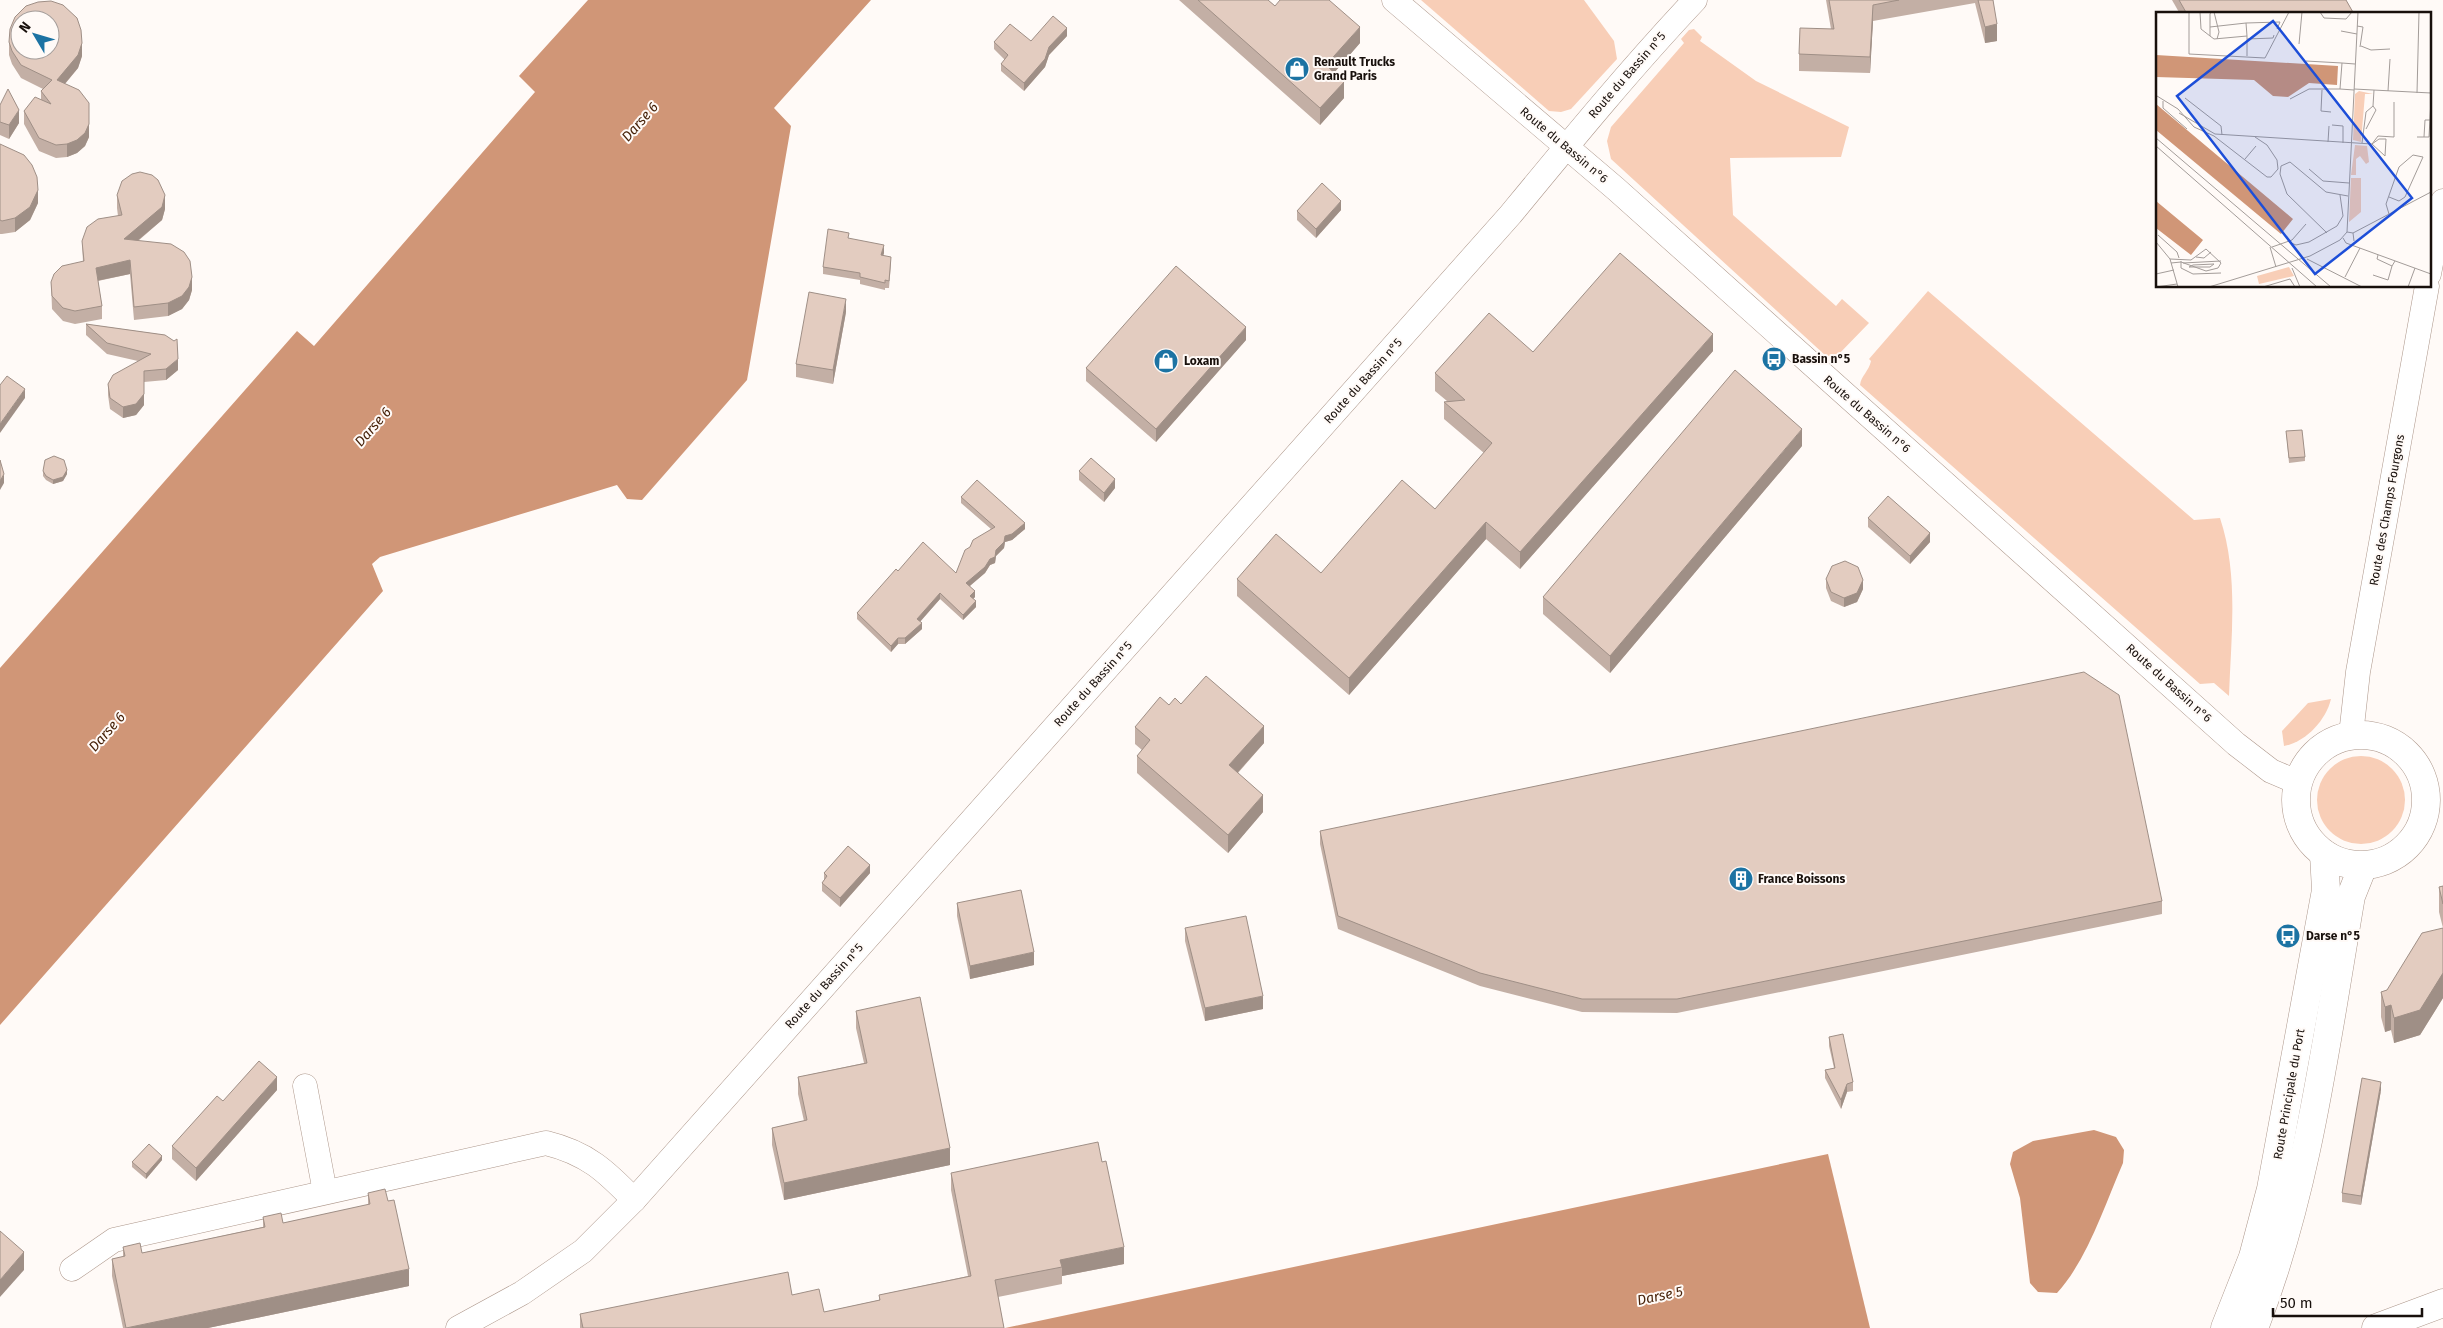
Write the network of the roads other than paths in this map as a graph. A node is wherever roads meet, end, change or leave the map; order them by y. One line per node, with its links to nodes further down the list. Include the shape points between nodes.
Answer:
1 (1394, 0): 3 (street, Route du Bassin n°6)
2 (1694, 0): 3 (street, Route du Bassin n°5)
3 (1565, 147): 9 (street, Route du Bassin n°6, via 1616,189 2236,744 2270,771); 16 (street, Route du Bassin n°5, via 1505,221)
4 (2443, 201): 5 (street)
5 (2430, 269)
6 (2427, 288): 7 (street, Route des Champs Fourgons, via 2358,672)
7 (2351, 734): 8 (main road, via 2374,735 2396,744); 9 (main road, via 2317,750)
8 (2433, 779): 11 (main road, via 2422,824)
9 (2297, 782): 12 (main road, via 2295,802 2299,822 2309,840)
10 (2443, 824): 11 (main road)
11 (2410, 843): 13 (main road, via 2389,860)
12 (2324, 854): 13 (main road, via 2342,863); 21 (main road, Route Principale du Port, via 2326,890 2271,1189 2252,1257)
13 (2362, 866): 22 (main road, Route Principale du Port, via 2351,896 2296,1196 2279,1260)
14 (305, 1086): 15 (street)
15 (325, 1192): 16 (street, via 546,1143 570,1149 594,1163); 17 (street, via 114,1240)
16 (634, 1200): 20 (street, Route du Bassin n°5, via 582,1251 522,1293)
17 (72, 1269)
18 (2443, 1303): 23 (main road)
19 (2443, 1322): 24 (main road)
20 (458, 1328)
21 (2225, 1328)
22 (2254, 1328)
23 (2376, 1328)
24 (2399, 1328)

